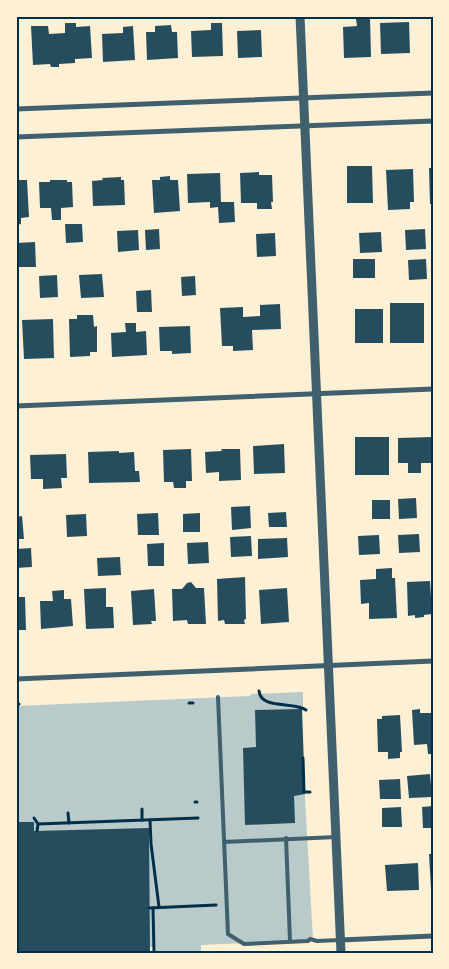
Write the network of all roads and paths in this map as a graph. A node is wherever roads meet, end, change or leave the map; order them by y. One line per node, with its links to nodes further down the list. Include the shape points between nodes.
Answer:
1 (300, 16): 3 (street)
2 (433, 93): 3 (street)
3 (304, 98): 4 (street); 6 (street)
4 (16, 110)
5 (433, 121): 6 (street)
6 (305, 127): 7 (street); 9 (street)
7 (16, 137)
8 (433, 389): 9 (street)
9 (318, 394): 10 (street); 12 (street)
10 (16, 406)
11 (433, 661): 12 (street)
12 (328, 666): 13 (street); 28 (street)
13 (16, 679)
14 (259, 691): 16 (path, via 259,695 270,703 300,706)
15 (218, 697): 30 (lane)
16 (306, 710)
17 (309, 758): 18 (path, via 303,758 304,792)
18 (310, 792)
19 (142, 809): 23 (path)
20 (68, 813): 25 (path)
21 (34, 818): 26 (path)
22 (198, 818): 24 (path)
23 (142, 820): 24 (path); 25 (path)
24 (150, 820): 32 (path)
25 (69, 823): 26 (path)
26 (38, 824): 27 (path)
27 (37, 831)
28 (336, 837): 29 (lane); 34 (street)
29 (286, 838): 30 (lane); 35 (lane)
30 (224, 842): 35 (lane, via 228,934 244,944)
31 (215, 905): 32 (path)
32 (160, 907): 36 (path, via 151,908)
33 (433, 936): 34 (street)
34 (340, 940): 35 (lane); 37 (street)
35 (290, 941)
36 (154, 953)
37 (341, 953)

